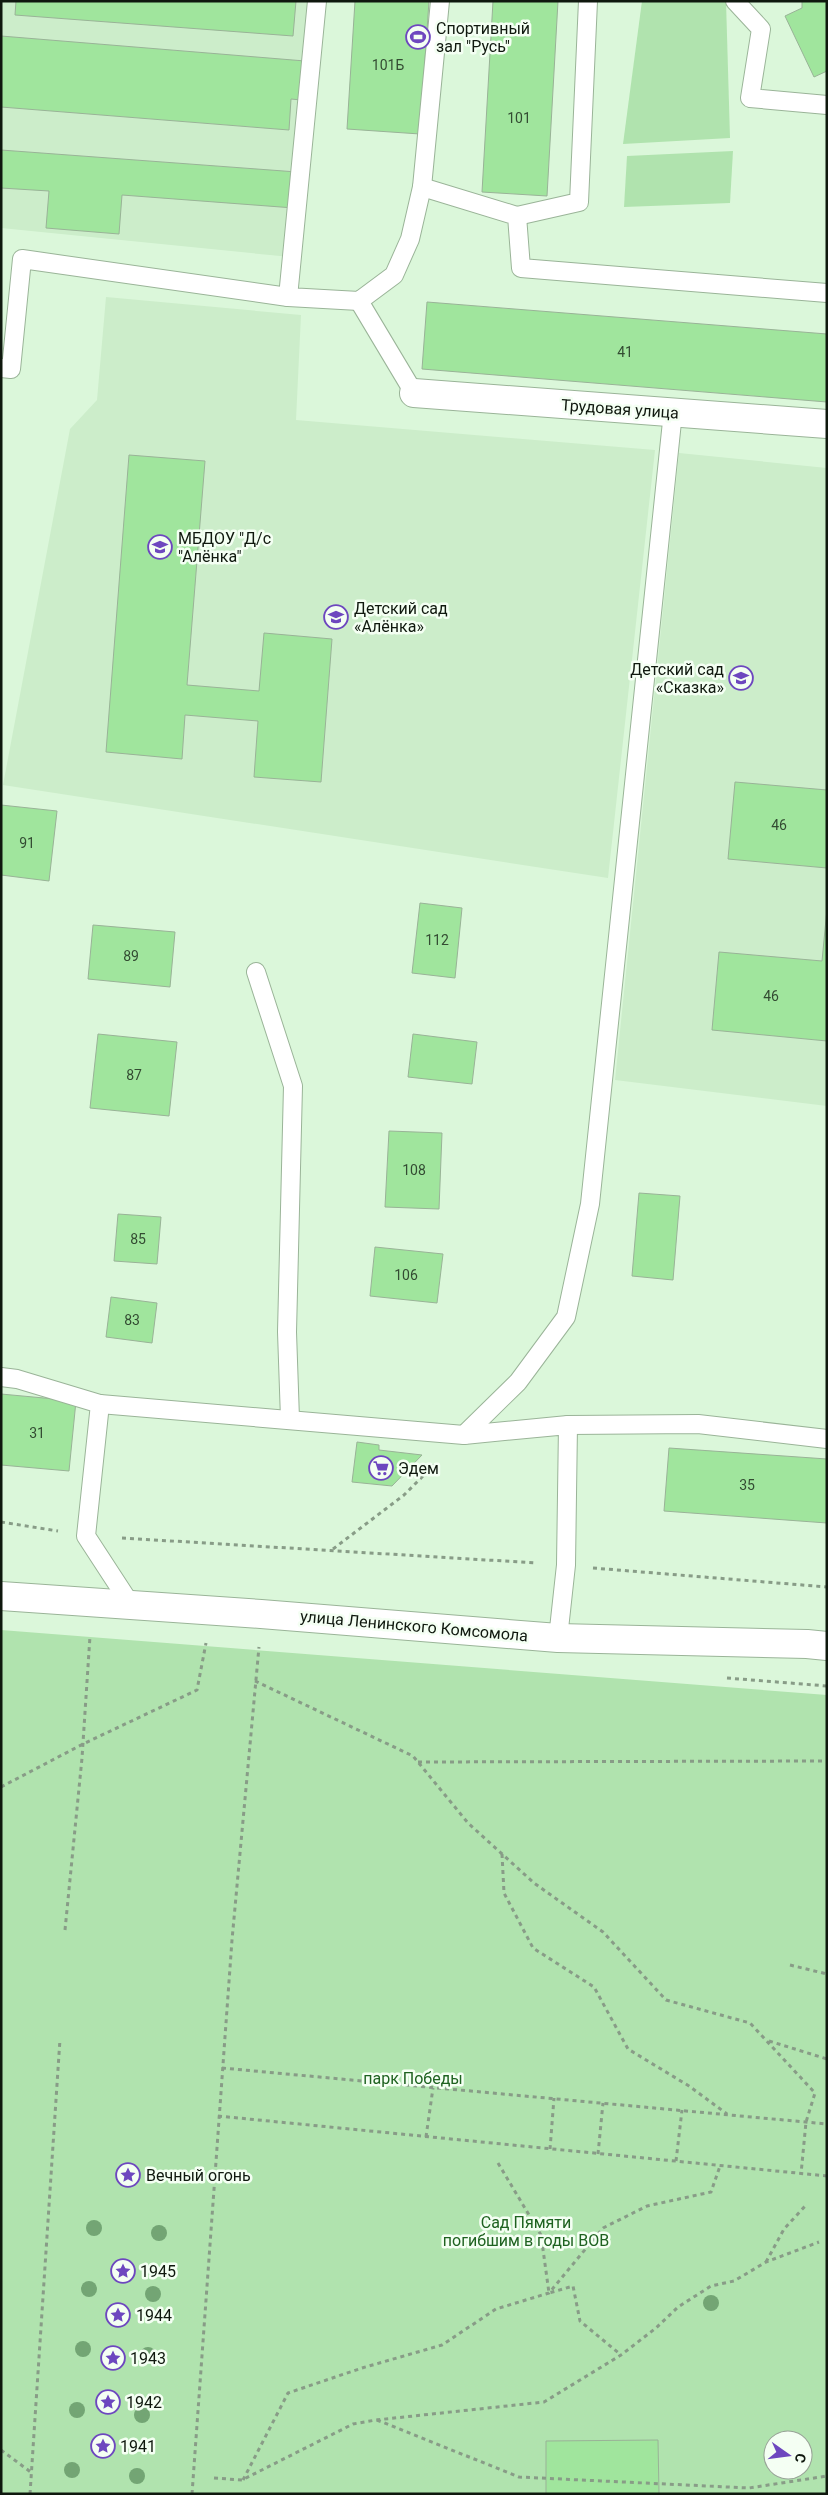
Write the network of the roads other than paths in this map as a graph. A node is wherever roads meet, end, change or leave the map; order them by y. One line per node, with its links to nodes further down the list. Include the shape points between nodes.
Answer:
1 (317, 1): 9 (lane)
2 (440, 1): 6 (lane)
3 (588, 1): 7 (lane, via 579,202)
4 (735, 1): 5 (lane, via 760,29 750,98)
5 (827, 105)
6 (422, 187): 7 (lane); 10 (lane, via 410,240 394,275)
7 (518, 216): 8 (lane, via 521,268)
8 (827, 293)
9 (288, 296): 10 (lane); 11 (lane, via 22,259 12,369)
10 (360, 301): 12 (lane)
11 (1, 368)
12 (414, 394): 13 (street, Трудовая улица)
13 (673, 412): 14 (street, Трудовая улица); 20 (lane, via 590,1204 566,1317 518,1382)
14 (827, 424)
15 (256, 972): 18 (lane, via 293,1086 287,1332)
16 (1, 1377): 17 (lane)
17 (100, 1404): 18 (lane); 23 (lane, via 86,1536)
18 (290, 1419): 20 (lane)
19 (568, 1425): 20 (lane); 21 (lane, via 698,1424); 24 (lane, via 566,1565)
20 (464, 1435)
21 (827, 1439)
22 (1, 1596): 23 (street, улица Ленинского Комсомола)
23 (131, 1605): 24 (street, улица Ленинского Комсомола)
24 (558, 1638): 25 (street, улица Ленинского Комсомола)
25 (827, 1646)

